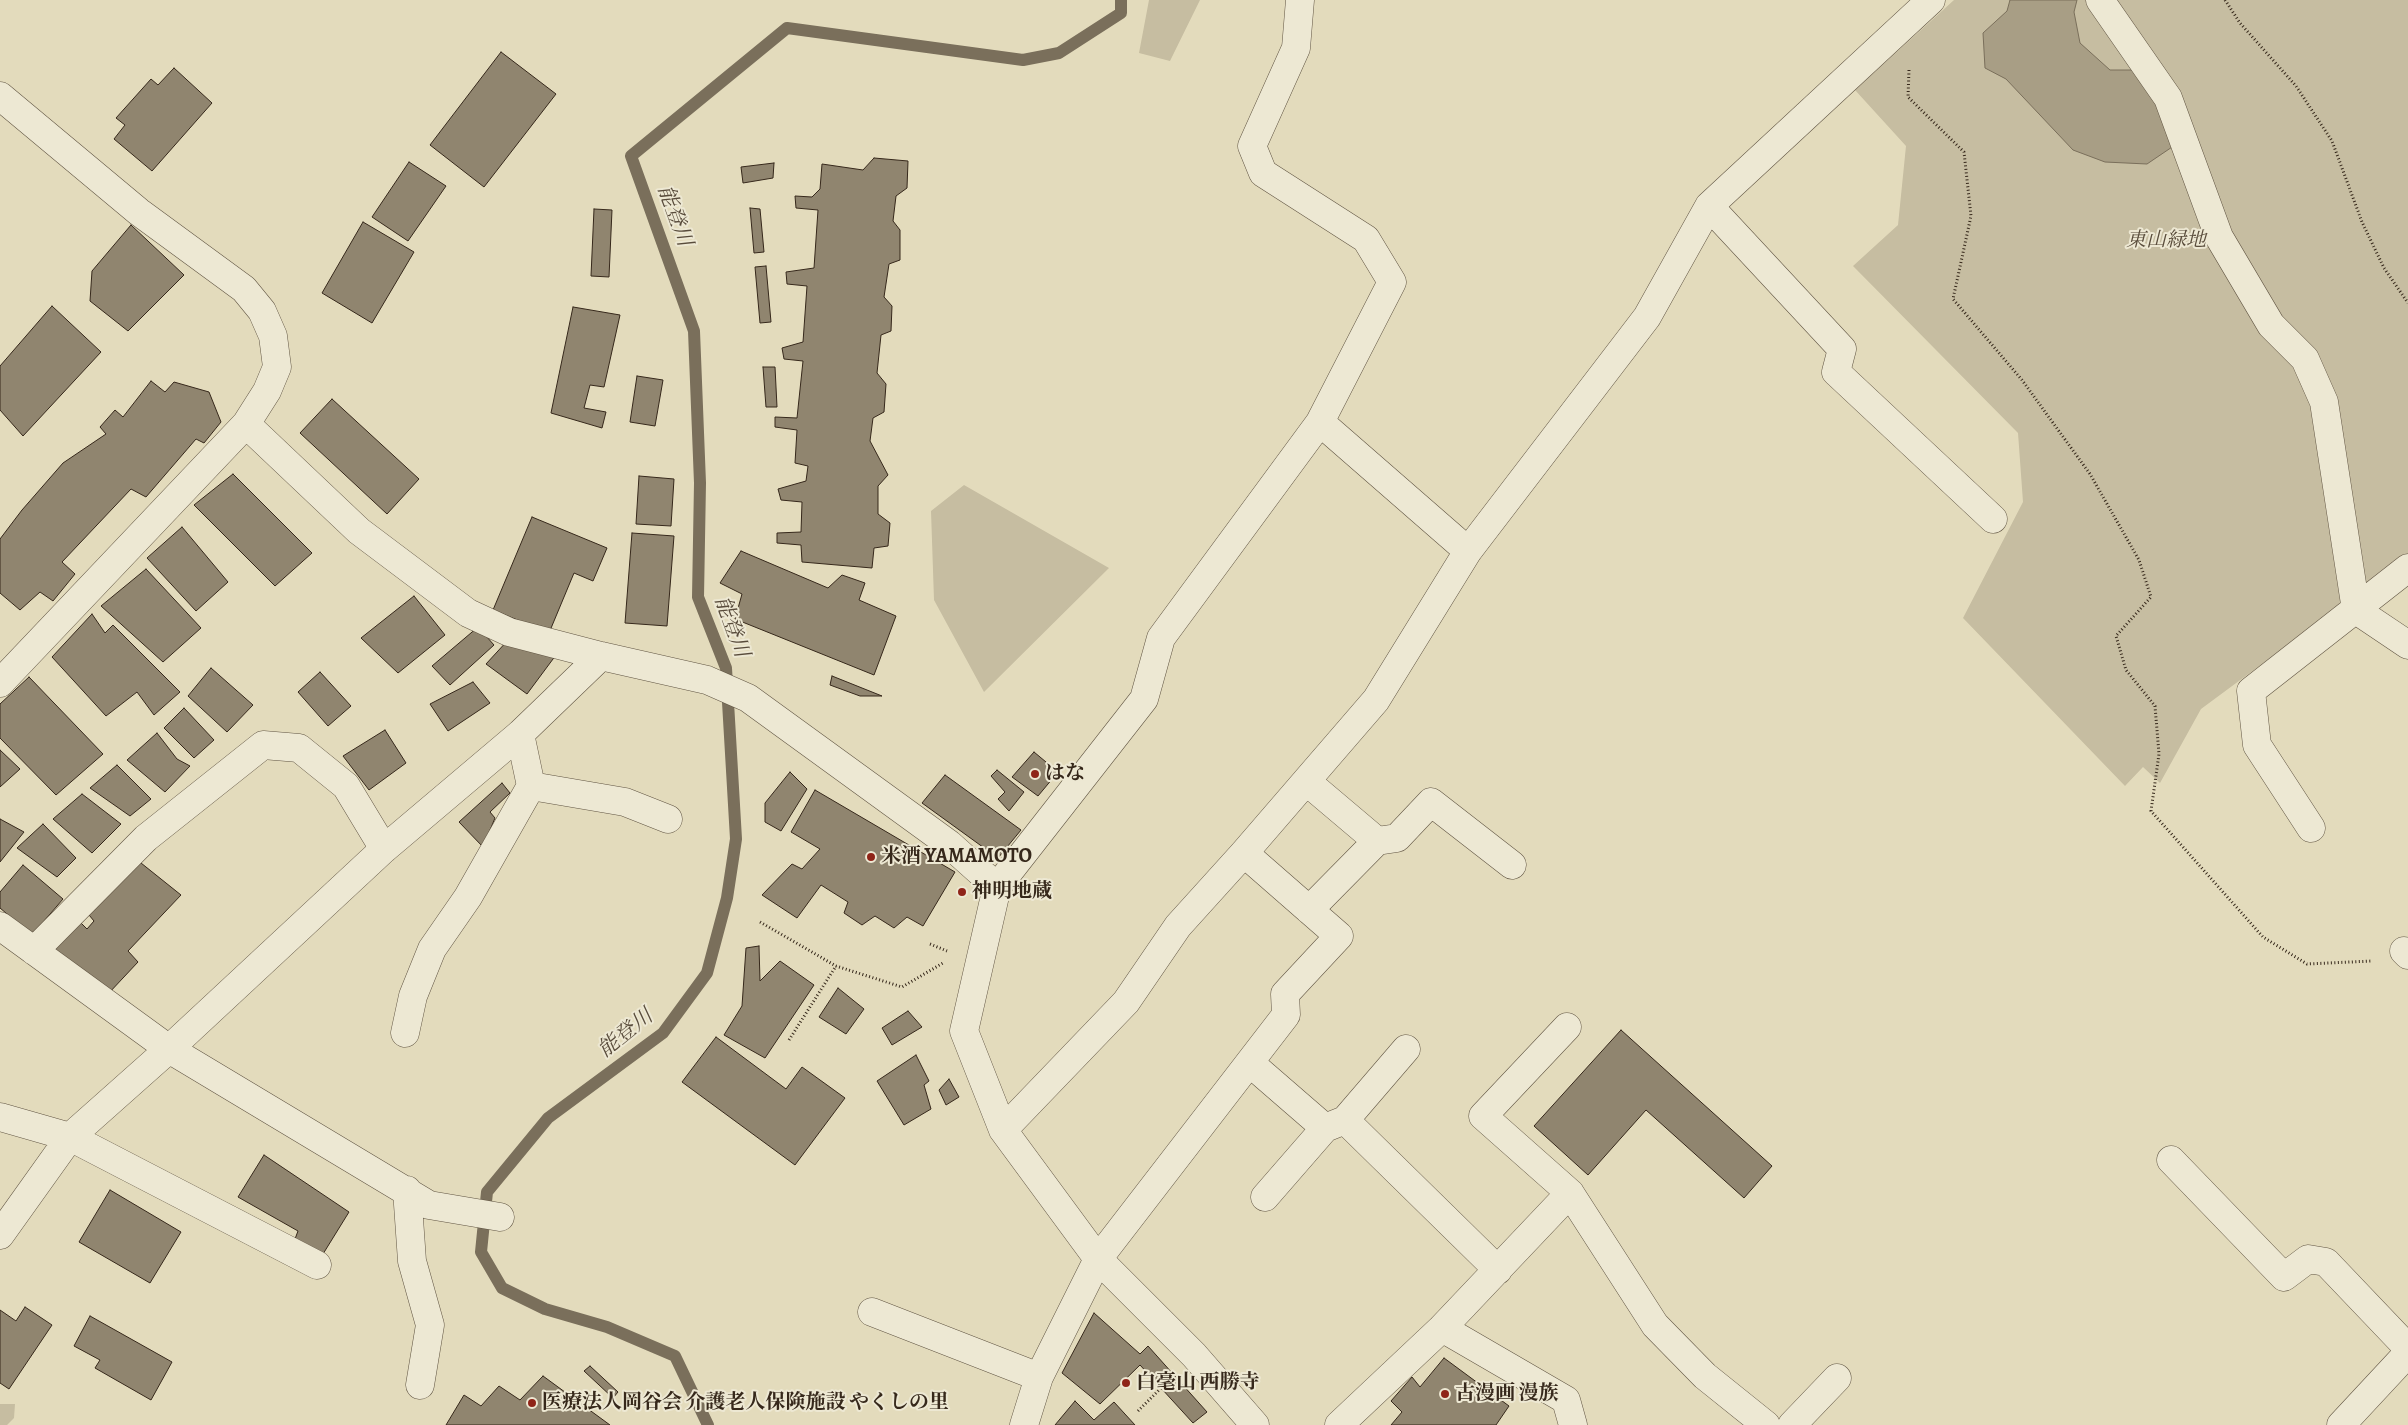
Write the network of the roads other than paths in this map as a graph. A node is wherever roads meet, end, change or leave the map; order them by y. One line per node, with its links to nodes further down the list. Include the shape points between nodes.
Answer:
1 (1300, 0): 6 (street, via 1296,48 1252,146 1263,173 1366,238 1392,282)
2 (1931, 0): 5 (street)
3 (2100, 0): 11 (street, via 2168,98 2219,237 2271,325 2305,359 2324,402)
4 (0, 96): 7 (street, via 140,212 244,289 262,311 273,336 278,367)
5 (1709, 206): 8 (street, via 1842,349 1836,372); 9 (street, via 1647,317)
6 (1320, 422): 9 (street); 24 (street, via 1161,638 1144,699)
7 (246, 424): 13 (street, via 359,531 468,613 509,632); 14 (street)
8 (1993, 519)
9 (1468, 551): 16 (street, via 1376,700)
10 (2408, 568): 11 (street)
11 (2356, 610): 12 (street); 19 (street, via 2251,691 2258,746)
12 (2408, 644)
13 (601, 656): 15 (street); 24 (street, via 707,680 748,698 949,844)
14 (0, 683)
15 (520, 734): 17 (street); 21 (street)
16 (1306, 781): 20 (street); 22 (street)
17 (531, 786): 18 (street, via 624,802); 29 (street, via 468,897 432,949 413,996)
18 (668, 819)
19 (2311, 828)
20 (1377, 841): 23 (street, via 1397,838 1431,802); 25 (street)
21 (384, 849): 27 (street, via 346,786 299,748 263,745 146,838); 30 (street)
22 (1244, 854): 25 (street); 35 (street, via 1178,926 1126,1002)
23 (1512, 865)
24 (996, 887): 35 (street, via 964,1031)
25 (1309, 910): 32 (street, via 1339,936 1285,994 1286,1015)
26 (0, 926): 27 (street)
27 (34, 951): 30 (street)
28 (1567, 1027): 39 (street, via 1483,1116)
29 (405, 1033)
30 (169, 1049): 36 (street); 38 (street)
31 (1406, 1050): 34 (street)
32 (1250, 1063): 34 (street); 43 (street)
33 (0, 1117): 36 (street)
34 (1335, 1124): 40 (street); 45 (street)
35 (1002, 1130): 43 (street)
36 (70, 1137): 42 (street); 44 (street)
37 (2171, 1160): 48 (street, via 2284,1277 2308,1259 2326,1262)
38 (406, 1190): 41 (street, via 429,1205); 52 (street, via 412,1261 430,1325)
39 (1570, 1193): 45 (street); 57 (street, via 1655,1325 1705,1376)
40 (1266, 1197)
41 (500, 1217)
42 (0, 1235)
43 (1098, 1259): 50 (street); 54 (street, via 1194,1355)
44 (316, 1265)
45 (1498, 1270): 47 (street)
46 (872, 1312): 50 (street)
47 (1442, 1328): 55 (street); 56 (street, via 1566,1400)
48 (2408, 1348)
49 (2408, 1353): 59 (street)
50 (1039, 1377): 53 (street)
51 (1838, 1378): 58 (street)
52 (420, 1385)
53 (1024, 1425)
54 (1255, 1425)
55 (1339, 1425)
56 (1573, 1425)
57 (1766, 1425)
58 (1792, 1425)
59 (2341, 1425)

